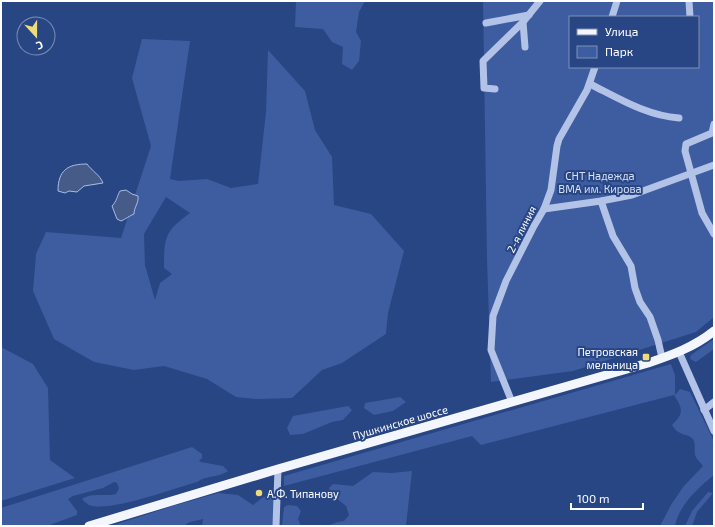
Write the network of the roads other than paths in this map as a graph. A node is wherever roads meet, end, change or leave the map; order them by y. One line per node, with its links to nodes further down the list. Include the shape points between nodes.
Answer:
1 (540, 1): 4 (street)
2 (617, 1): 5 (street)
3 (689, 1): 6 (street)
4 (529, 15): 7 (street); 8 (street)
5 (612, 16)
6 (690, 16)
7 (523, 22): 9 (street); 12 (street, via 484,61 484,88)
8 (486, 23)
9 (525, 47)
10 (595, 68): 11 (street, 2-я линия)
11 (590, 84): 13 (street, via 645,111); 18 (street, 2-я линия, via 559,139 551,190)
12 (495, 89)
13 (678, 118)
14 (714, 124): 16 (street, via 712,133 686,144)
15 (714, 165): 16 (street)
16 (690, 173): 17 (street, via 632,195); 19 (street, via 702,213)
17 (601, 201): 18 (street); 22 (street, via 612,236 631,266 634,288 650,318)
18 (544, 209): 23 (street, 2-я линия, via 506,281 493,316 491,350)
19 (714, 234)
20 (714, 332): 21 (main road, Пушкинское шоссе)
21 (680, 352): 22 (main road, Пушкинское шоссе); 25 (street)
22 (662, 358): 23 (main road, Пушкинское шоссе)
23 (512, 402): 27 (main road, Пушкинское шоссе)
24 (714, 402): 25 (street)
25 (704, 410): 26 (street)
26 (714, 431)
27 (278, 469): 28 (main road, Пушкинское шоссе); 29 (street)
28 (89, 526)
29 (276, 526)

